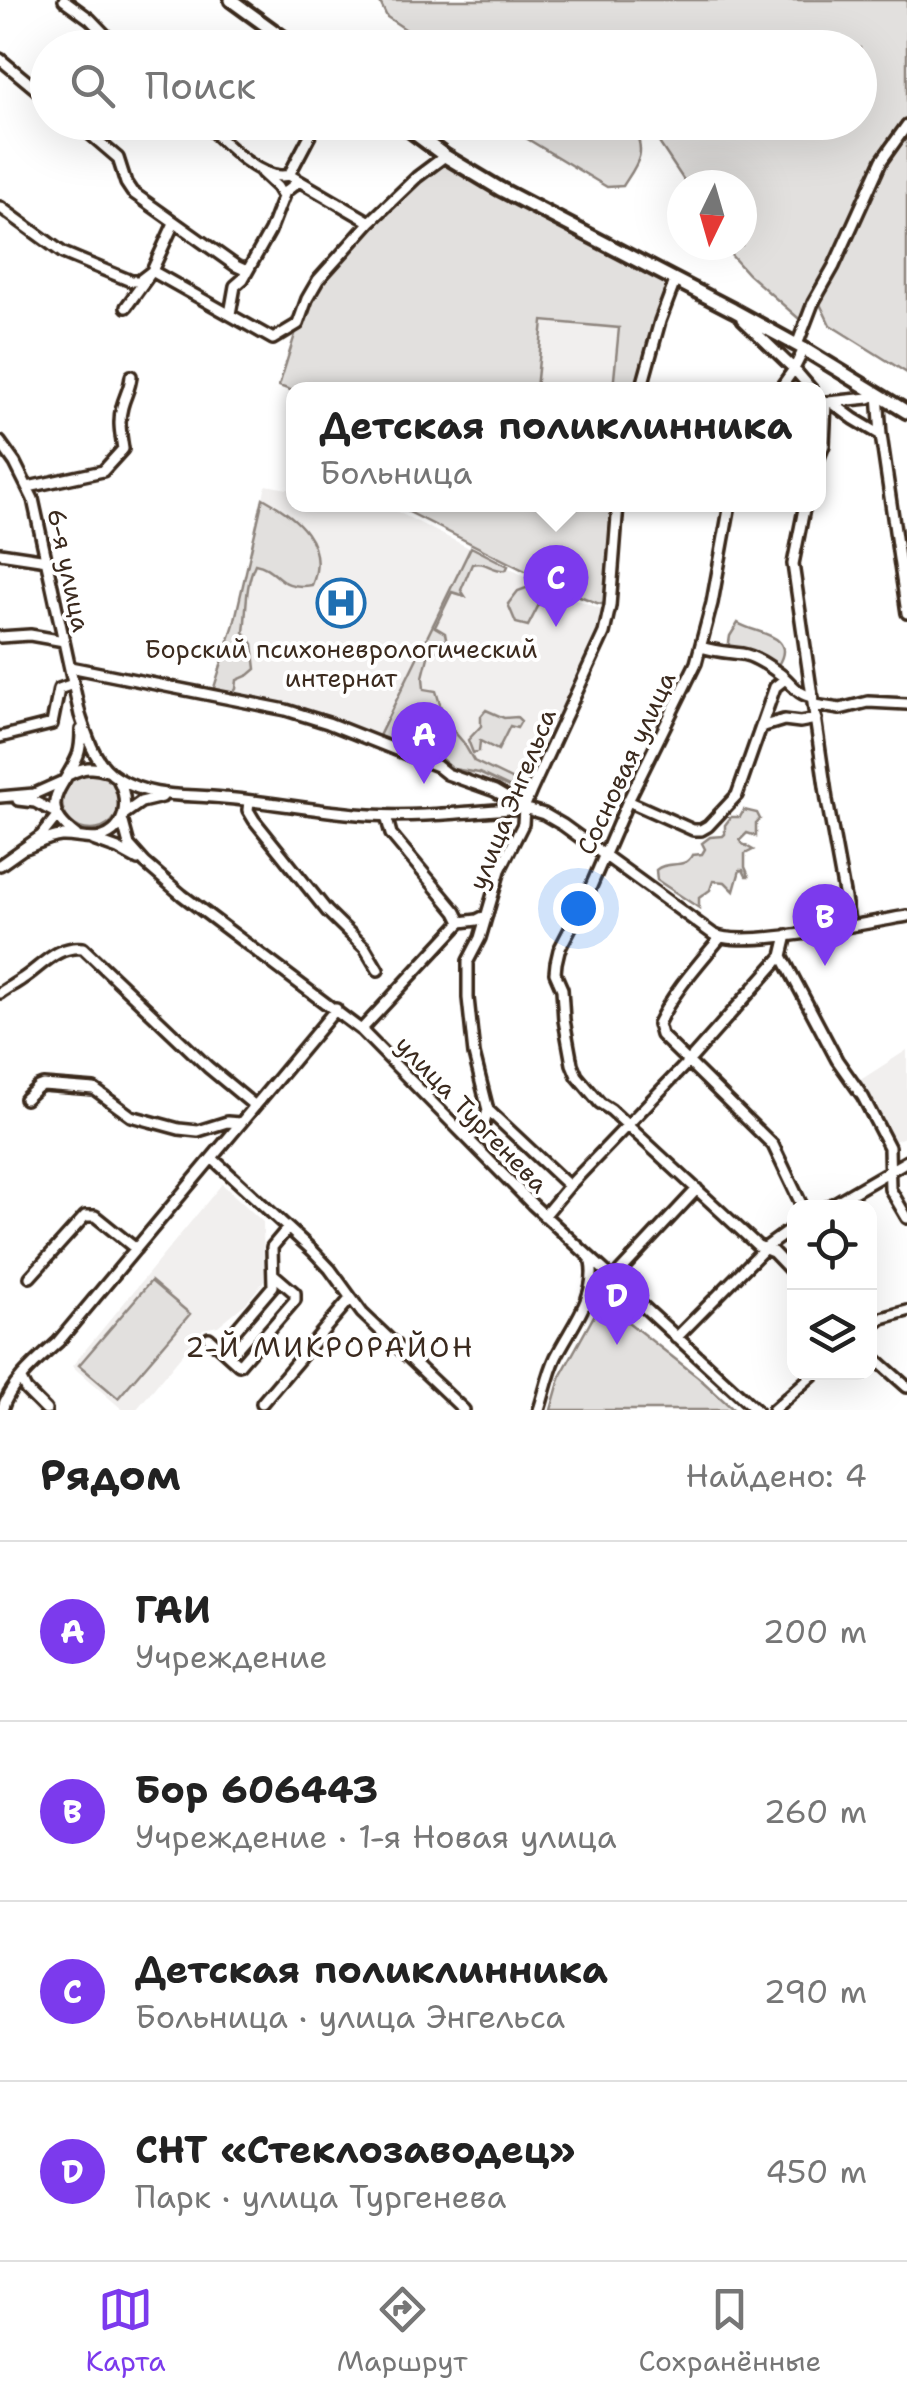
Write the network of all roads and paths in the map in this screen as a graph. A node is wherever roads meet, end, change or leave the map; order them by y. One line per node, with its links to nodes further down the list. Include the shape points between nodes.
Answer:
1 (64, 0): 3 (street)
2 (231, 0): 4 (main road)
3 (101, 30)
4 (272, 30)
5 (0, 59): 6 (street)
6 (30, 84)
7 (907, 125): 25 (street, via 882,160 813,303)
8 (97, 140): 18 (street, via 118,158 132,192)
9 (223, 140): 13 (street)
10 (310, 140): 14 (street)
11 (423, 140): 12 (main road)
12 (445, 156): 17 (street); 21 (main road)
13 (260, 171): 14 (street); 15 (street)
14 (294, 178): 15 (street); 17 (street)
15 (283, 197): 19 (street)
16 (0, 206): 20 (street, via 63,253 131,281)
17 (370, 222): 24 (street, via 318,280 298,324 273,339)
18 (174, 223): 19 (street); 20 (street)
19 (247, 271): 24 (street)
20 (152, 272): 22 (street); 24 (street)
21 (675, 281): 23 (main road); 28 (street)
22 (126, 307)
23 (733, 310): 25 (main road); 26 (street)
24 (230, 314)
25 (800, 347): 26 (street); 31 (main road)
26 (794, 369): 29 (street); 30 (street)
27 (130, 376): 37 (street, via 122,405 123,448 104,470)
28 (643, 382)
29 (785, 382)
30 (805, 382)
31 (878, 394): 32 (street); 34 (main road); 35 (street)
32 (826, 402)
33 (826, 403): 35 (street)
34 (907, 412)
35 (881, 435): 43 (street)
36 (0, 442): 37 (street, 6-я улица)
37 (28, 487): 42 (street, 6-я улица)
38 (617, 512): 62 (street, улица Энгельса, via 604,633)
39 (729, 512): 46 (street, Сосновая улица)
40 (803, 512): 50 (street, via 793,564)
41 (0, 552): 42 (street)
42 (47, 560): 45 (street, 6-я улица)
43 (907, 614)
44 (0, 637): 45 (street)
45 (64, 641): 47 (street, 6-я улица)
46 (701, 647): 48 (street, via 746,655); 61 (street, Сосновая улица)
47 (70, 667): 49 (street, 6-я улица); 62 (street, via 300,714 438,766)
48 (785, 679): 50 (street); 54 (street, via 775,687)
49 (73, 684): 52 (street, 6-я улица); 55 (street, via 59,689 52,724)
50 (814, 701): 51 (street, via 840,709); 53 (street)
51 (907, 704)
52 (80, 715): 56 (street, via 93,753); 57 (street, via 80,752)
53 (816, 719): 54 (street); 74 (street)
54 (761, 727): 61 (street, via 737,795 701,830)
55 (0, 737)
56 (114, 775): 57 (street, via 96,767); 58 (street); 65 (street, via 126,801)
57 (64, 778): 59 (street, via 34,794); 63 (street)
58 (171, 796): 60 (street); 65 (street, via 141,802)
59 (0, 798): 63 (street, via 36,802)
60 (249, 801): 64 (street); 78 (street, via 254,820)
61 (628, 801): 68 (street, Сосновая улица)
62 (524, 808): 64 (street); 68 (street); 71 (street, улица Энгельса, via 524,824)
63 (56, 814): 66 (street); 67 (street)
64 (386, 816): 73 (street, via 391,834)
65 (123, 817): 66 (street, via 101,838); 69 (street, улица Тургенева, via 128,845)
66 (83, 838): 67 (street, via 51,838); 69 (street, улица Тургенева)
67 (23, 850): 70 (street)
68 (606, 855): 76 (street); 87 (street, Сосновая улица, via 559,950 555,973 577,1076)
69 (145, 864): 80 (street, улица Тургенева)
70 (0, 866)
71 (487, 915): 73 (street); 85 (street, улица Энгельса, via 468,961 468,998)
72 (907, 916): 74 (street)
73 (460, 922): 81 (street)
74 (850, 926): 75 (street)
75 (787, 935): 76 (street); 77 (street)
76 (720, 938): 82 (street, via 658,1024)
77 (782, 956): 82 (street); 91 (street, via 872,1113)
78 (378, 970)
79 (0, 993): 84 (street, via 57,953 83,948)
80 (336, 1009): 81 (street, улица Тургенева); 84 (street)
81 (361, 1030): 88 (street, улица Тургенева)
82 (688, 1062): 87 (street); 94 (street, via 773,1144)
83 (24, 1099): 86 (street, via 43,1085 88,1088 131,1116 179,1129)
84 (255, 1106): 86 (street)
85 (488, 1110): 88 (street); 92 (street)
86 (240, 1123): 89 (street)
87 (626, 1125): 92 (street); 93 (street, Сосновая улица)
88 (468, 1139): 96 (street, улица Тургенева)
89 (213, 1158): 98 (street); 101 (street)
90 (907, 1161): 91 (street)
91 (891, 1169): 95 (street); 97 (street, via 890,1189)
92 (568, 1186): 96 (street)
93 (696, 1188): 100 (street, Сосновая улица); 106 (street)
94 (800, 1200)
95 (839, 1200)
96 (544, 1216): 102 (street, улица Тургенева)
97 (907, 1218)
98 (288, 1228): 104 (street, via 272,1247); 108 (street)
99 (787, 1232): 100 (street)
100 (765, 1248): 103 (street, Сосновая улица); 116 (street)
101 (136, 1249): 105 (street, via 94,1216 84,1216); 118 (street)
102 (591, 1260): 106 (street, улица Тургенева); 109 (street, via 593,1280)
103 (787, 1267)
104 (273, 1274): 114 (street, via 270,1290); 115 (street, via 296,1300 239,1365)
105 (30, 1277)
106 (612, 1280): 107 (street, улица Тургенева)
107 (628, 1295): 109 (street, via 606,1293); 116 (street, улица Тургенева)
108 (350, 1299): 121 (street); 124 (street)
109 (584, 1304): 125 (street, via 554,1361)
110 (907, 1311): 112 (street)
111 (877, 1317): 112 (street)
112 (882, 1318): 113 (street)
113 (877, 1321)
114 (234, 1332)
115 (209, 1338)
116 (676, 1338): 126 (street, улица Тургенева)
117 (877, 1360): 120 (street)
118 (21, 1380): 122 (street); 123 (street)
119 (807, 1380): 127 (street)
120 (907, 1387)
121 (262, 1403)
122 (2, 1410)
123 (46, 1410)
124 (464, 1410)
125 (540, 1410)
126 (756, 1410)
127 (773, 1410)

